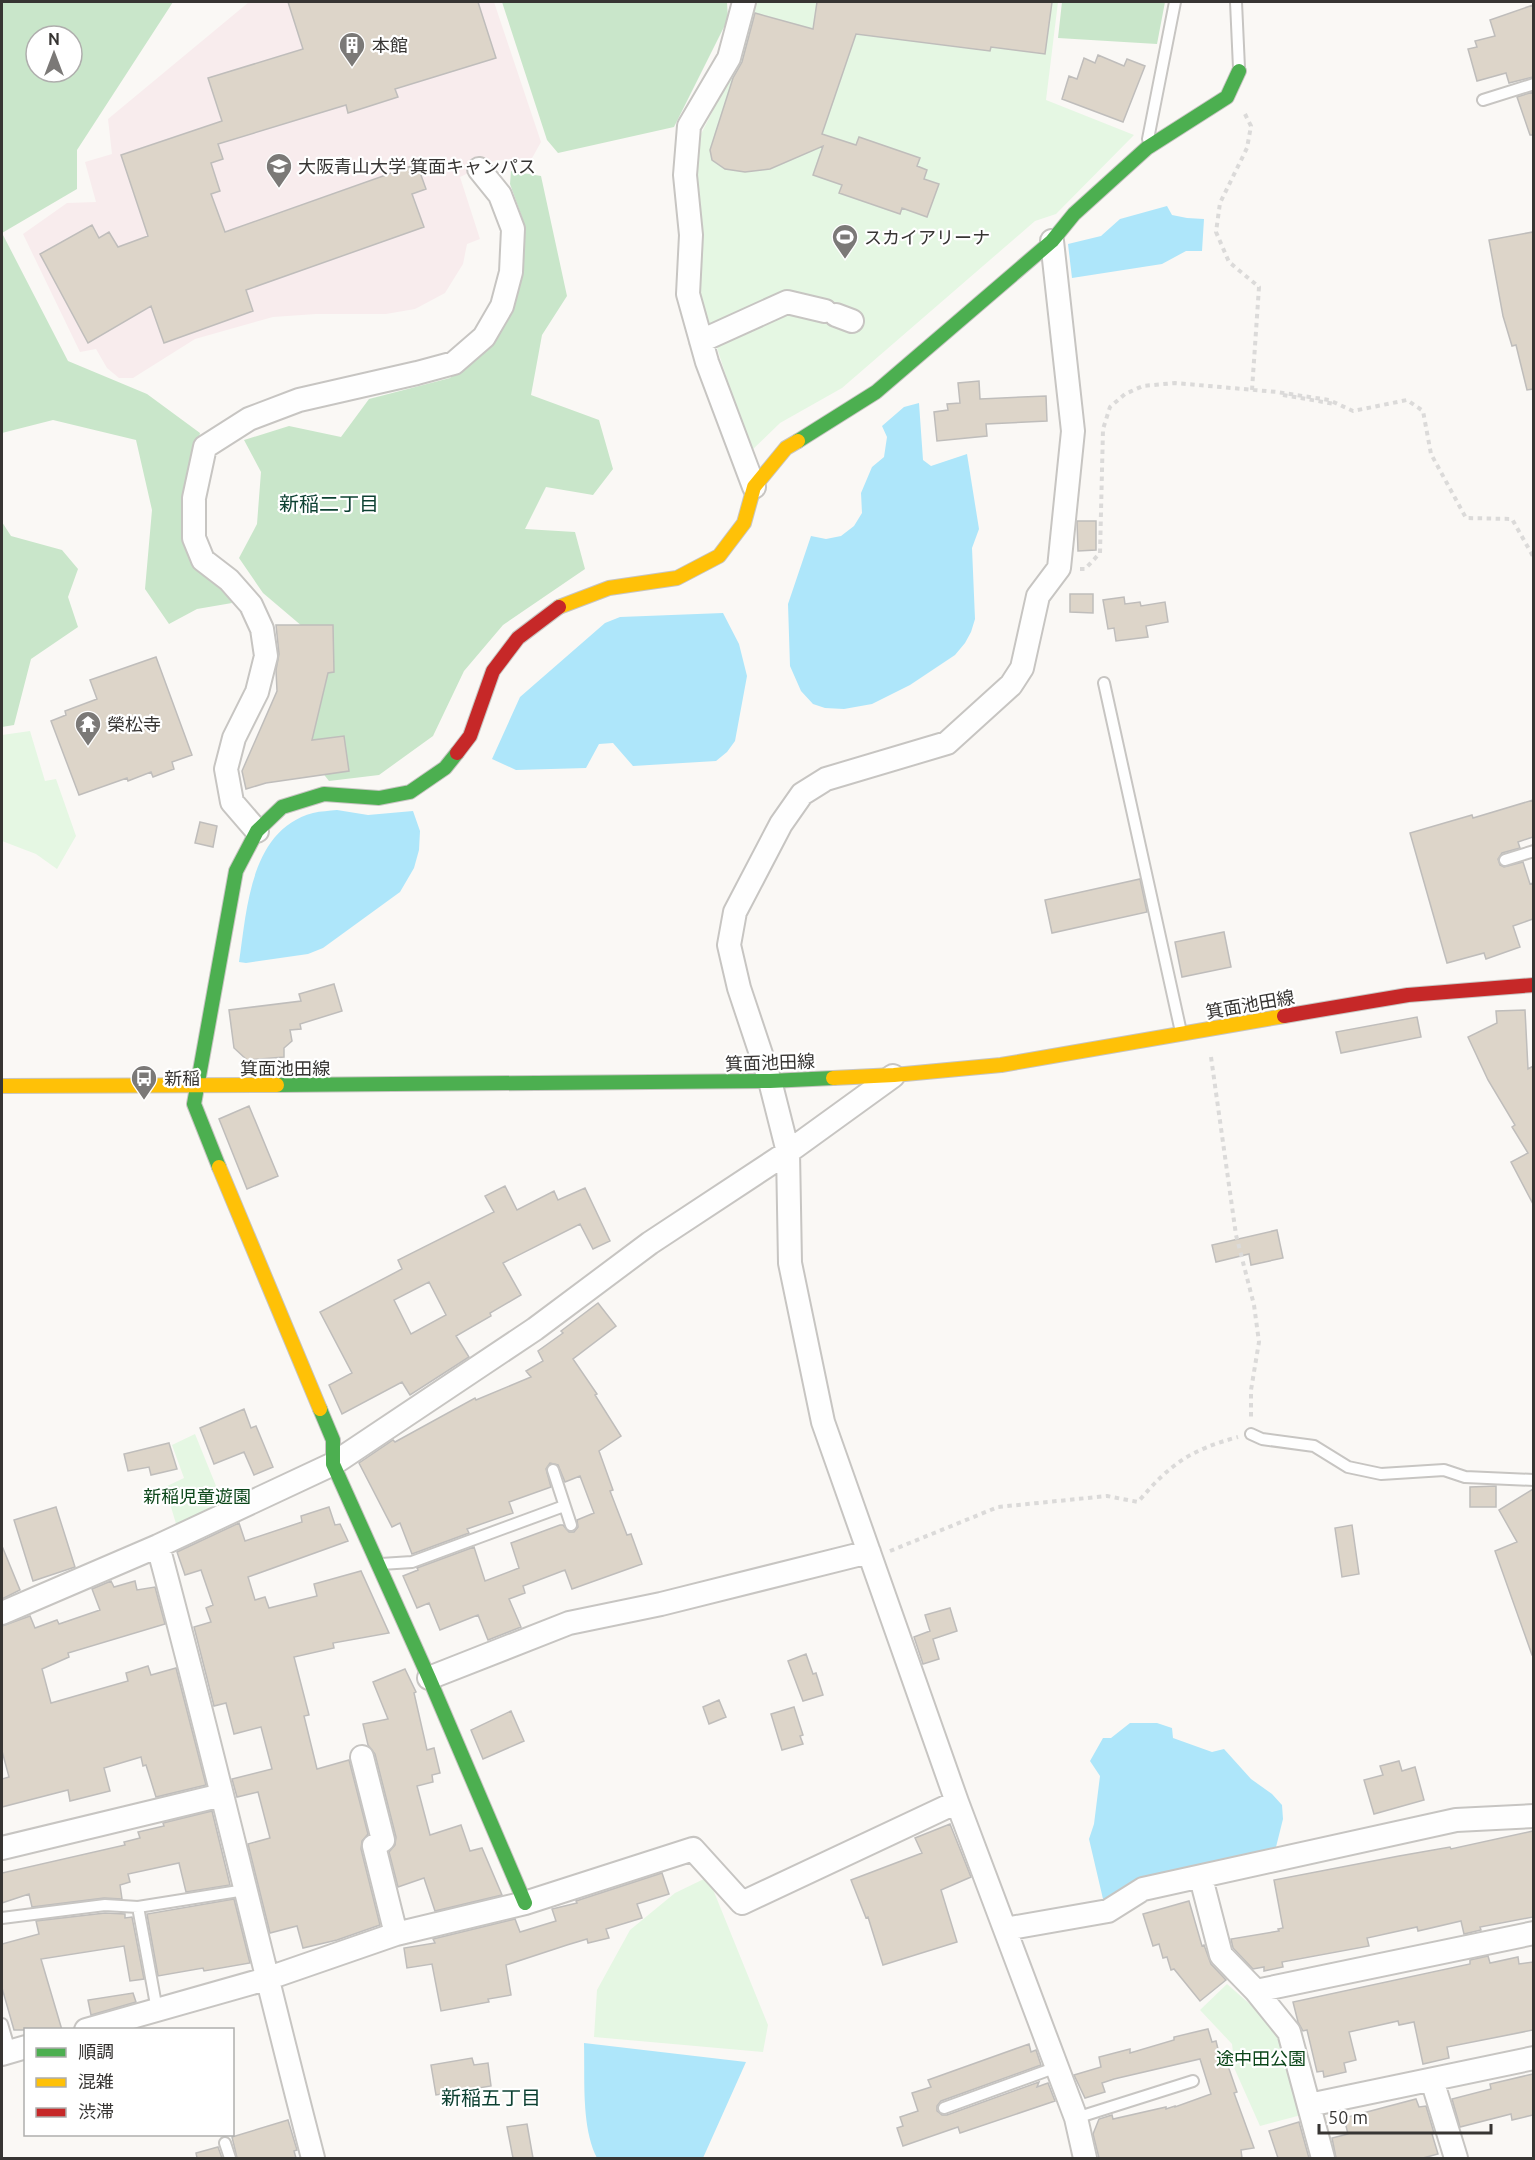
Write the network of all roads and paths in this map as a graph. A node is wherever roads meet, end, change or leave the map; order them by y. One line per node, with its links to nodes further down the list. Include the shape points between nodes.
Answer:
1 (744, 2): 12 (street, via 729,58 689,126 685,175 691,235 688,294)
2 (1175, 2): 8 (lane)
3 (1236, 2): 4 (lane)
4 (1239, 71): 8 (street, via 1227,97)
5 (1533, 84): 6 (lane)
6 (1483, 100)
7 (1244, 110): 13 (path, via 1251,126 1247,148 1220,203 1216,232 1229,262 1259,287 1252,390)
8 (1147, 148): 10 (street, via 1074,214)
9 (479, 169): 18 (street, via 500,195 513,229 511,272 502,306 484,337 454,363 299,400 249,419 205,447 194,498 194,538 203,560 251,604 262,629 266,656 257,692 234,738 226,769 232,802)
10 (1052, 241): 14 (street, via 876,392 786,448); 16 (street, via 1073,431)
11 (838, 316): 12 (street, via 787,302)
12 (701, 341): 14 (street)
13 (1362, 409): 15 (path, via 1407,400 1423,411 1431,454 1466,518 1512,519); 16 (path, via 1353,411 1329,400 1277,392 1175,383 1143,386 1125,394 1110,407 1103,429 1100,553 1085,569)
14 (754, 488): 18 (street, via 744,523 719,556 677,578 609,588 560,606 518,638 493,671 470,736 446,768 410,792 379,798 324,794 282,807)
15 (1533, 558)
16 (1059, 567): 25 (street, via 1038,596 1022,668 1011,685 947,743 826,779 802,794 781,824 735,912 729,945)
17 (1104, 683): 23 (lane)
18 (257, 831): 27 (street, via 236,871)
19 (1533, 851): 20 (lane)
20 (1505, 860)
21 (1533, 985): 22 (street, 箕面池田線, via 1408,995)
22 (1207, 1029): 23 (street, 箕面池田線); 29 (path, via 1236,1235 1259,1342 1251,1390)
23 (1181, 1034): 24 (street, 箕面池田線, via 1001,1065)
24 (894, 1075): 25 (street, 箕面池田線); 28 (street)
25 (770, 1081): 27 (street, 箕面池田線); 28 (street)
26 (2, 1086): 27 (street, 箕面池田線)
27 (196, 1086): 30 (street, via 194,1104 203,1129 333,1440)
28 (788, 1152): 30 (street); 36 (street, via 790,1263 823,1422)
29 (1251, 1434): 32 (lane, via 1314,1446 1348,1467 1381,1474 1444,1470 1465,1477); 36 (path, via 1187,1456 1158,1478 1138,1502 1107,1496 998,1507 883,1554)
30 (333, 1464): 35 (street); 37 (street)
31 (553, 1470): 33 (lane)
32 (1533, 1480)
33 (564, 1506): 34 (lane); 37 (lane, via 412,1562)
34 (571, 1525)
35 (158, 1546): 38 (street); 41 (street)
36 (869, 1552): 39 (street, via 569,1623); 42 (street)
37 (378, 1564): 39 (street)
38 (2, 1612)
39 (429, 1678): 47 (street)
40 (362, 1757): 52 (street, via 382,1840 374,1846)
41 (222, 1795): 44 (street); 46 (street)
42 (957, 1802): 47 (street, via 742,1903 693,1849); 50 (street)
43 (1533, 1816): 45 (street, via 1456,1820)
44 (2, 1848)
45 (1201, 1878): 50 (street, via 1143,1890 1108,1911); 54 (street, via 1221,1955)
46 (244, 1890): 48 (lane); 53 (street)
47 (525, 1903): 52 (street)
48 (138, 1907): 49 (lane, via 105,1905); 55 (lane)
49 (2, 1918)
50 (1005, 1929): 60 (street)
51 (1533, 1933): 54 (street)
52 (396, 1934): 53 (street)
53 (266, 1979): 55 (street); 68 (street)
54 (1256, 1991): 63 (street, via 1289,2032)
55 (157, 2010): 57 (street)
56 (2, 2024): 58 (lane)
57 (94, 2028)
58 (12, 2050)
59 (1533, 2058): 62 (street)
60 (1057, 2067): 64 (lane); 65 (street)
61 (1193, 2080): 65 (lane)
62 (1432, 2080): 63 (street); 71 (street)
63 (1309, 2105): 70 (street)
64 (944, 2108)
65 (1076, 2118): 69 (street)
66 (225, 2143): 67 (lane)
67 (230, 2158)
68 (313, 2158)
69 (1085, 2158)
70 (1323, 2158)
71 (1456, 2158)

